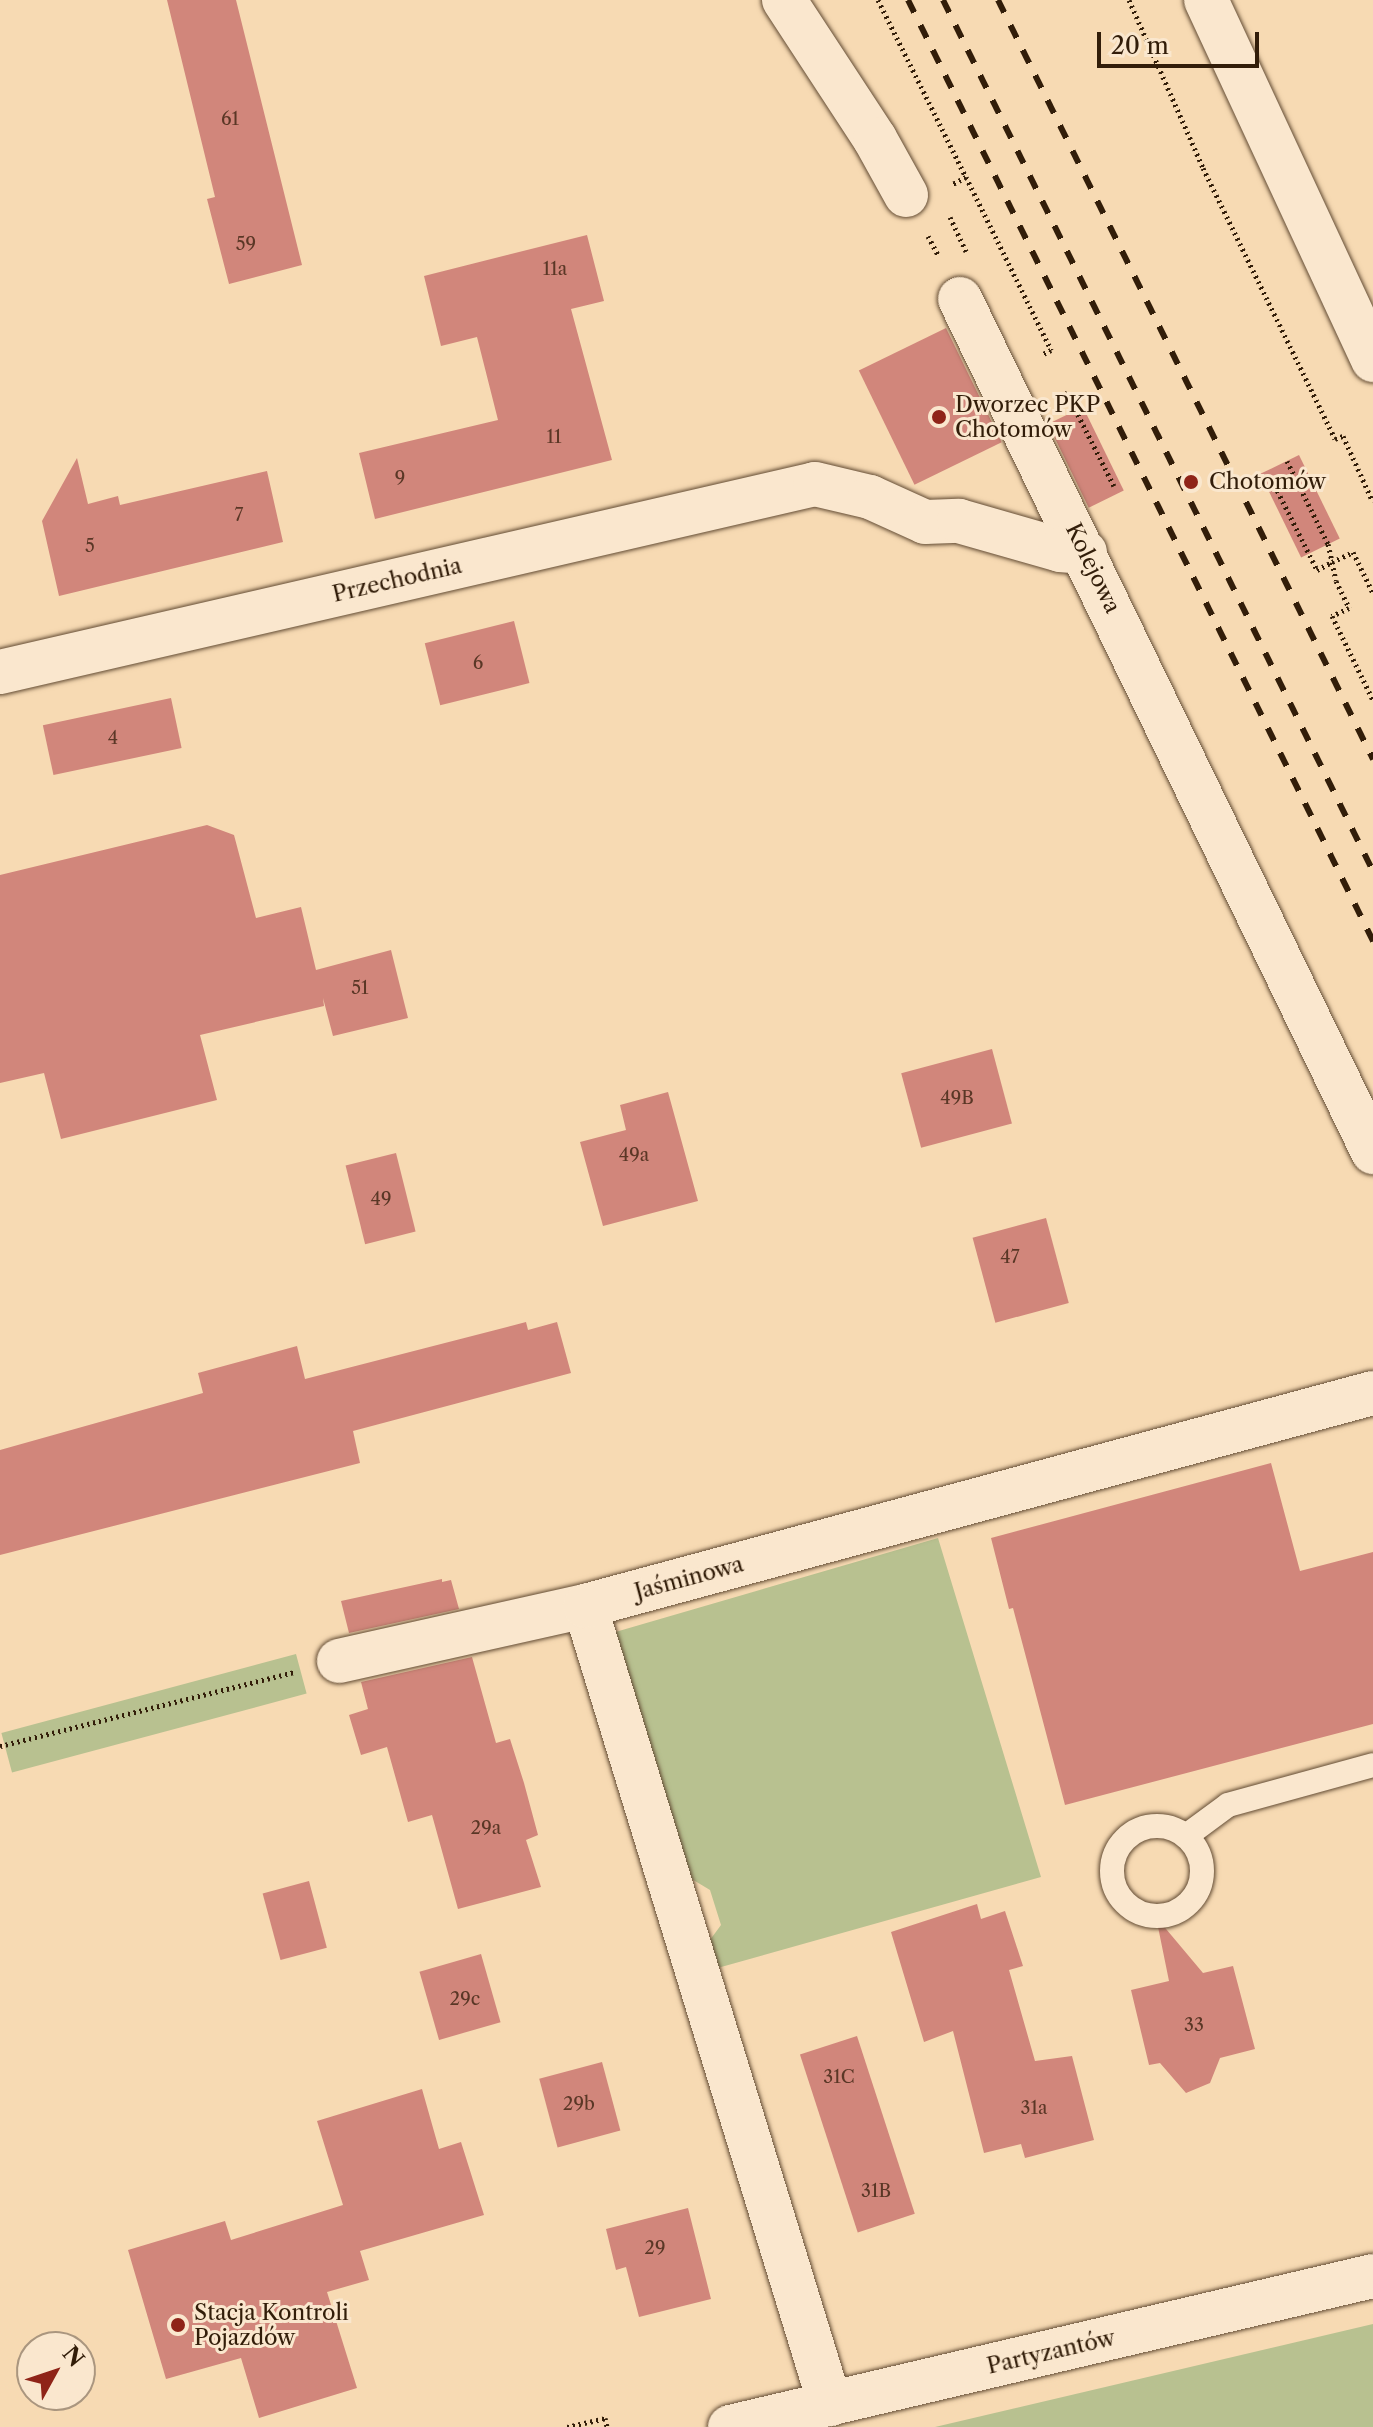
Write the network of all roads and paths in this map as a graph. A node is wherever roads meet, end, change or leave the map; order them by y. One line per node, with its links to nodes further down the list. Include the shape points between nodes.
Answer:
1 (784, 0): 5 (street)
2 (1129, 0): 11 (path, via 1203,168 1335,439 1343,436)
3 (1206, 0): 7 (street)
4 (966, 177): 8 (path, via 1051,350)
5 (906, 195): 6 (path)
6 (960, 299): 12 (street, Kolejowa)
7 (1371, 351)
8 (1033, 359)
9 (1287, 461): 13 (path)
10 (1272, 480): 13 (path, via 1317,570)
11 (1373, 502)
12 (1085, 552): 15 (street, Przechodnia, via 1060,550 959,521 925,522 830,485 794,487); 17 (street, Kolejowa)
13 (1332, 562): 14 (path, via 1353,552); 16 (path, via 1349,608 1332,616)
14 (1373, 593)
15 (0, 672)
16 (1373, 700)
17 (1373, 1152)
18 (1373, 1393): 19 (street, Jaśminowa)
19 (585, 1606): 20 (street, Jaśminowa); 25 (street)
20 (339, 1661): 21 (path)
21 (0, 1746)
22 (1373, 1765): 23 (lane, via 1228,1805)
23 (1186, 1836)
24 (1373, 2276): 25 (street, Partyzantów)
25 (830, 2404): 28 (street, Partyzantów)
26 (567, 2427): 27 (path, via 605,2418)
27 (607, 2427)
28 (730, 2427)

